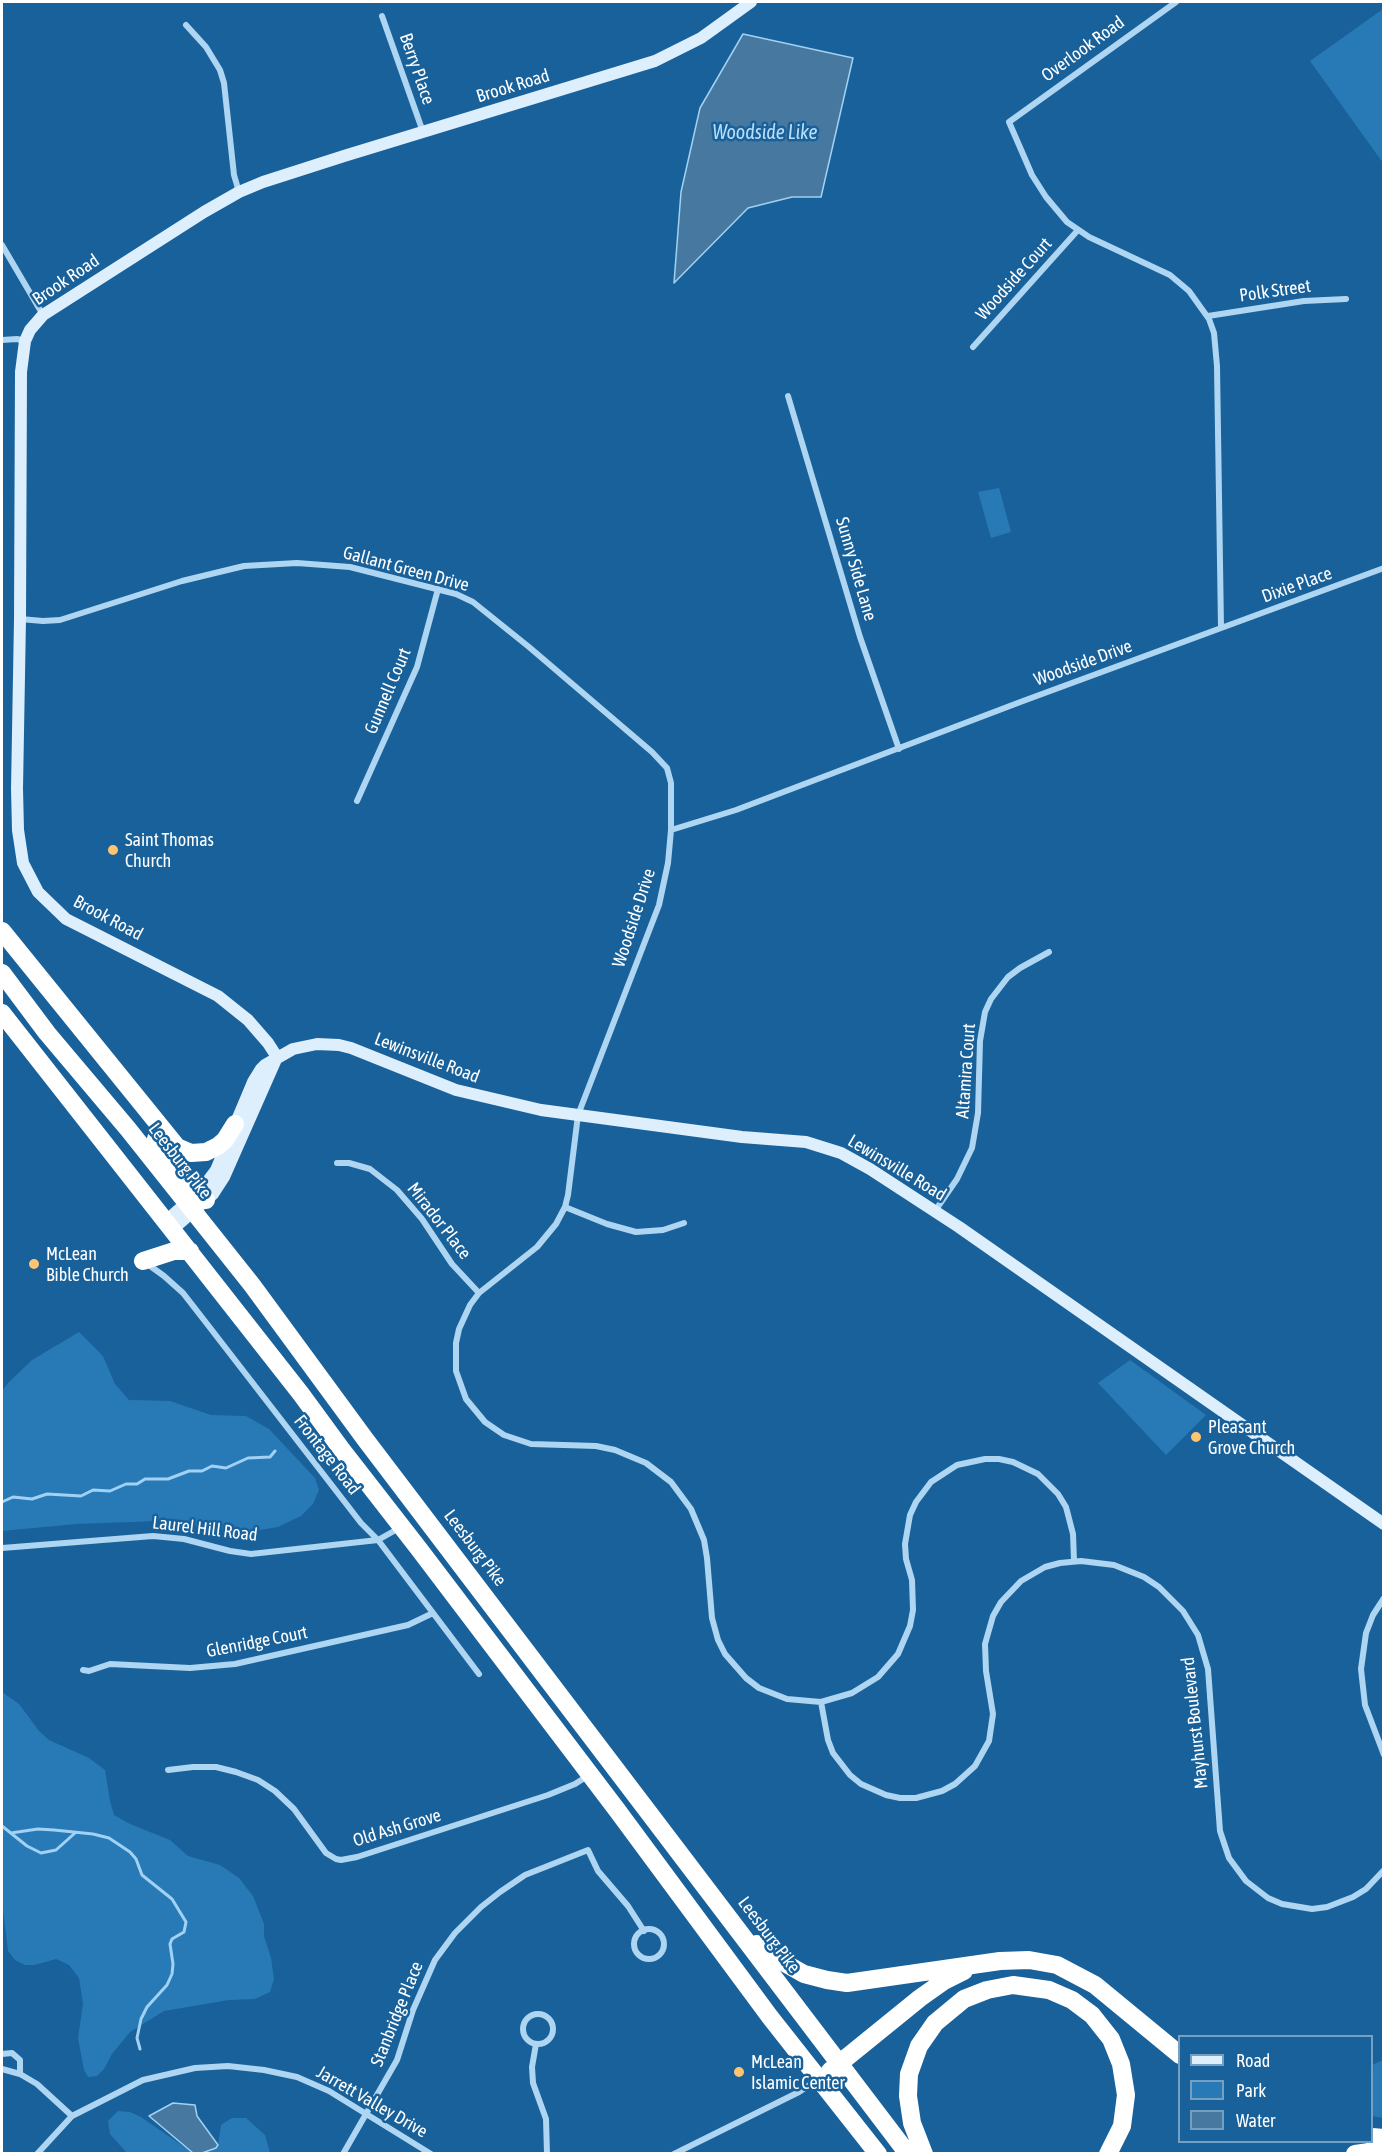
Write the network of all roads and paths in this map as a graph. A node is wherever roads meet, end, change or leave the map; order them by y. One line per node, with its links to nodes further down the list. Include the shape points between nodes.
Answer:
1 (1176, 2): 7 (street, Overlook Road, via 1009,122 1046,197)
2 (746, 3): 5 (street, Brook Road, via 701,38 655,61)
3 (382, 16): 5 (street, Berry Place)
4 (186, 25): 6 (street, via 207,46 220,70)
5 (423, 132): 6 (street, Brook Road)
6 (239, 192): 10 (street, Brook Road)
7 (1077, 230): 11 (street, via 1170,275 1189,291); 14 (street, Woodside Court)
8 (2, 244): 10 (street)
9 (1346, 299): 11 (street, Polk Street, via 1304,301)
10 (43, 315): 13 (street, Brook Road)
11 (1208, 316): 19 (street, via 1217,366)
12 (2, 340): 13 (street)
13 (25, 341): 18 (street, Brook Road, via 21,372)
14 (972, 347)
15 (788, 396): 20 (street, Sunny Side Lane, via 860,637)
16 (1383, 568): 19 (street, Dixie Place)
17 (438, 589): 18 (street, Gallant Green Drive, via 350,567 272,563 217,572 60,620); 21 (street, Gunnell Court, via 417,667); 22 (street, Gallant Green Drive, via 483,609 660,759 670,775)
18 (20, 619): 28 (street, Brook Road, via 18,830 29,877 38,892 66,919 226,1002 259,1031)
19 (1221, 628): 20 (street, Woodside Drive)
20 (899, 749): 22 (street, Woodside Drive)
21 (357, 801)
22 (671, 830): 29 (street, Woodside Drive, via 659,905)
23 (2, 931): 30 (highway, via 177,1148 191,1153 206,1152 225,1140)
24 (2, 950): 32 (highway)
25 (1049, 952): 34 (street, Altamira Court, via 1008,977 985,1012 972,1148)
26 (2, 973): 32 (highway, Leesburg Pike, via 128,1129)
27 (2, 1013): 36 (highway)
28 (277, 1057): 29 (street, Lewinsville Road, via 307,1045 339,1045 456,1090); 30 (street, Lewinsville Road, via 265,1065 253,1082); 32 (street, Lewinsville Road, via 233,1159 213,1194)
29 (578, 1115): 33 (street, Woodside Drive); 34 (street, Lewinsville Road, via 824,1146 870,1169)
30 (235, 1124): 32 (street, Lewinsville Road, via 216,1170)
31 (337, 1163): 39 (street, Mirador Place, via 370,1169 397,1190)
32 (196, 1202): 36 (street, Lewinsville Road); 54 (highway, Leesburg Pike, via 372,1448)
33 (565, 1207): 35 (street, via 636,1232 663,1230); 39 (street, via 537,1247)
34 (935, 1211): 40 (street, Lewinsville Road)
35 (684, 1223)
36 (169, 1225): 37 (highway)
37 (190, 1251): 38 (highway, via 174,1251); 41 (highway)
38 (143, 1261): 42 (street, Frontage Road, via 183,1293)
39 (479, 1293): 49 (street, via 459,1329 455,1357 460,1385 476,1413 496,1431 518,1441 606,1448 631,1455 659,1472 682,1495 699,1524 707,1558 713,1626 725,1654 759,1688 787,1699)
40 (1383, 1524)
41 (402, 1527): 42 (street, Laurel Hill Road); 52 (highway)
42 (378, 1540): 43 (street, Laurel Hill Road, via 251,1554 153,1536); 46 (street, Frontage Road)
43 (2, 1548)
44 (1074, 1561): 49 (street, Mayhurst Boulevard, via 1045,1568 1021,1581 993,1616 985,1644 992,1728 979,1760 955,1784 930,1796 900,1798 861,1784 833,1753); 49 (street, via 1066,1507 1049,1483 1013,1462 985,1459 957,1465 931,1482 916,1502 906,1530 913,1603 910,1626 901,1647 888,1667 865,1686); 53 (street, Mayhurst Boulevard, via 1114,1565 1144,1577 1172,1598 1189,1620 1208,1669 1221,1831 1229,1858 1246,1881 1282,1904 1312,1909 1353,1897)
45 (1383, 1598): 50 (street, via 1366,1633 1361,1669 1365,1705)
46 (434, 1613): 47 (street, Glenridge Court, via 408,1625 235,1664 190,1668 110,1664); 48 (street, Frontage Road)
47 (83, 1670)
48 (479, 1674)
49 (821, 1702)
50 (1383, 1755)
51 (168, 1770): 52 (street, Old Ash Grove, via 216,1767 258,1780 294,1809 331,1857 341,1860 548,1795)
52 (589, 1774): 63 (highway)
53 (1383, 1870)
54 (717, 1901): 56 (highway, via 774,1957 804,1974 827,1980 847,1983); 60 (highway, Leesburg Pike)
55 (644, 1931): 55 (street, Stanbridge Place, via 636,1936 635,1951 641,1957 654,1958 662,1951 663,1940 654,1931); 64 (street, Stanbridge Place, via 598,1872 588,1850 525,1875 481,1907 435,1960 397,2060)
56 (985, 1964): 59 (highway, via 1029,1960 1067,1969 1105,1992); 60 (highway, via 932,1989)
57 (536, 2044): 57 (street, via 525,2037 524,2028 531,2017 540,2015 551,2022 553,2031 550,2039); 71 (street, via 532,2083 546,2119)
58 (2, 2054): 62 (street, via 12,2053 20,2060)
59 (1178, 2054)
60 (839, 2064): 63 (highway); 73 (highway, Leesburg Pike)
61 (2, 2069): 62 (street)
62 (20, 2074): 65 (street, via 38,2084)
63 (819, 2079): 66 (highway); 72 (street)
64 (365, 2112): 65 (street, Jarrett Valley Drive, via 297,2076 228,2066 195,2068 143,2080); 69 (street); 70 (street, Jarrett Valley Drive)
65 (72, 2116): 68 (street, Jarrett Valley Drive)
66 (871, 2149)
67 (1383, 2150): 76 (highway)
68 (37, 2154)
69 (343, 2154)
70 (431, 2154)
71 (547, 2154)
72 (674, 2154)
73 (908, 2154)
74 (924, 2154): 75 (highway, via 912,2123 908,2096 909,2074 919,2046 934,2023 958,2003 975,1993 1013,1985 1049,1990 1072,2000 1092,2015 1111,2039 1121,2064 1126,2095 1122,2126)
75 (1108, 2154)
76 (1355, 2154)

